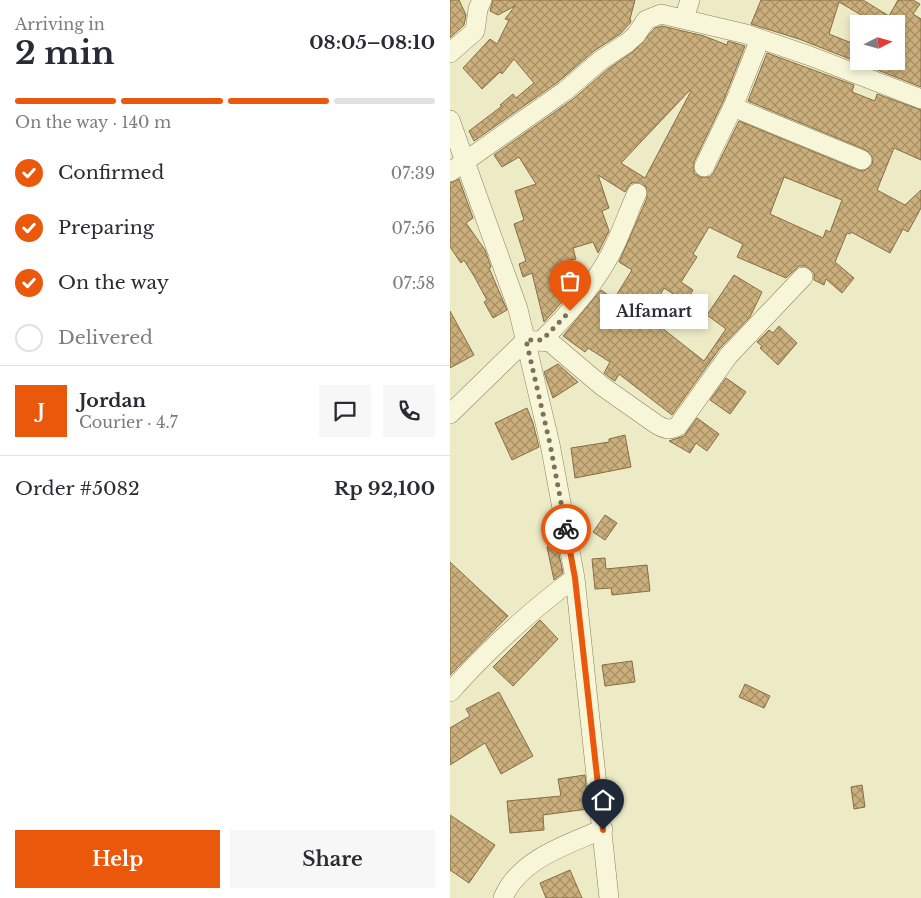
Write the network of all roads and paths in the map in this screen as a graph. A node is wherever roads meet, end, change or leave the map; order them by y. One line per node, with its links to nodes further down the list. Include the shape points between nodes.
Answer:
1 (482, 0): 5 (street, via 475,31)
2 (690, 0): 3 (street)
3 (684, 19): 4 (street); 10 (street, via 661,14 646,20 627,43 565,91)
4 (760, 39): 6 (street); 7 (street)
5 (450, 53)
6 (921, 99)
7 (733, 107): 9 (street); 11 (street)
8 (450, 120): 10 (street)
9 (862, 160)
10 (457, 166): 14 (street)
11 (704, 168)
12 (637, 193): 14 (street, via 611,252 590,288 560,322)
13 (803, 277): 14 (street, via 729,355 674,428 664,429 656,424 602,386 550,342)
14 (534, 340): 15 (street); 16 (street)
15 (450, 414)
16 (575, 578): 17 (street, via 533,608); 18 (street)
17 (450, 692)
18 (603, 830): 19 (street, via 543,855 519,875); 20 (street)
19 (502, 898)
20 (610, 898)

